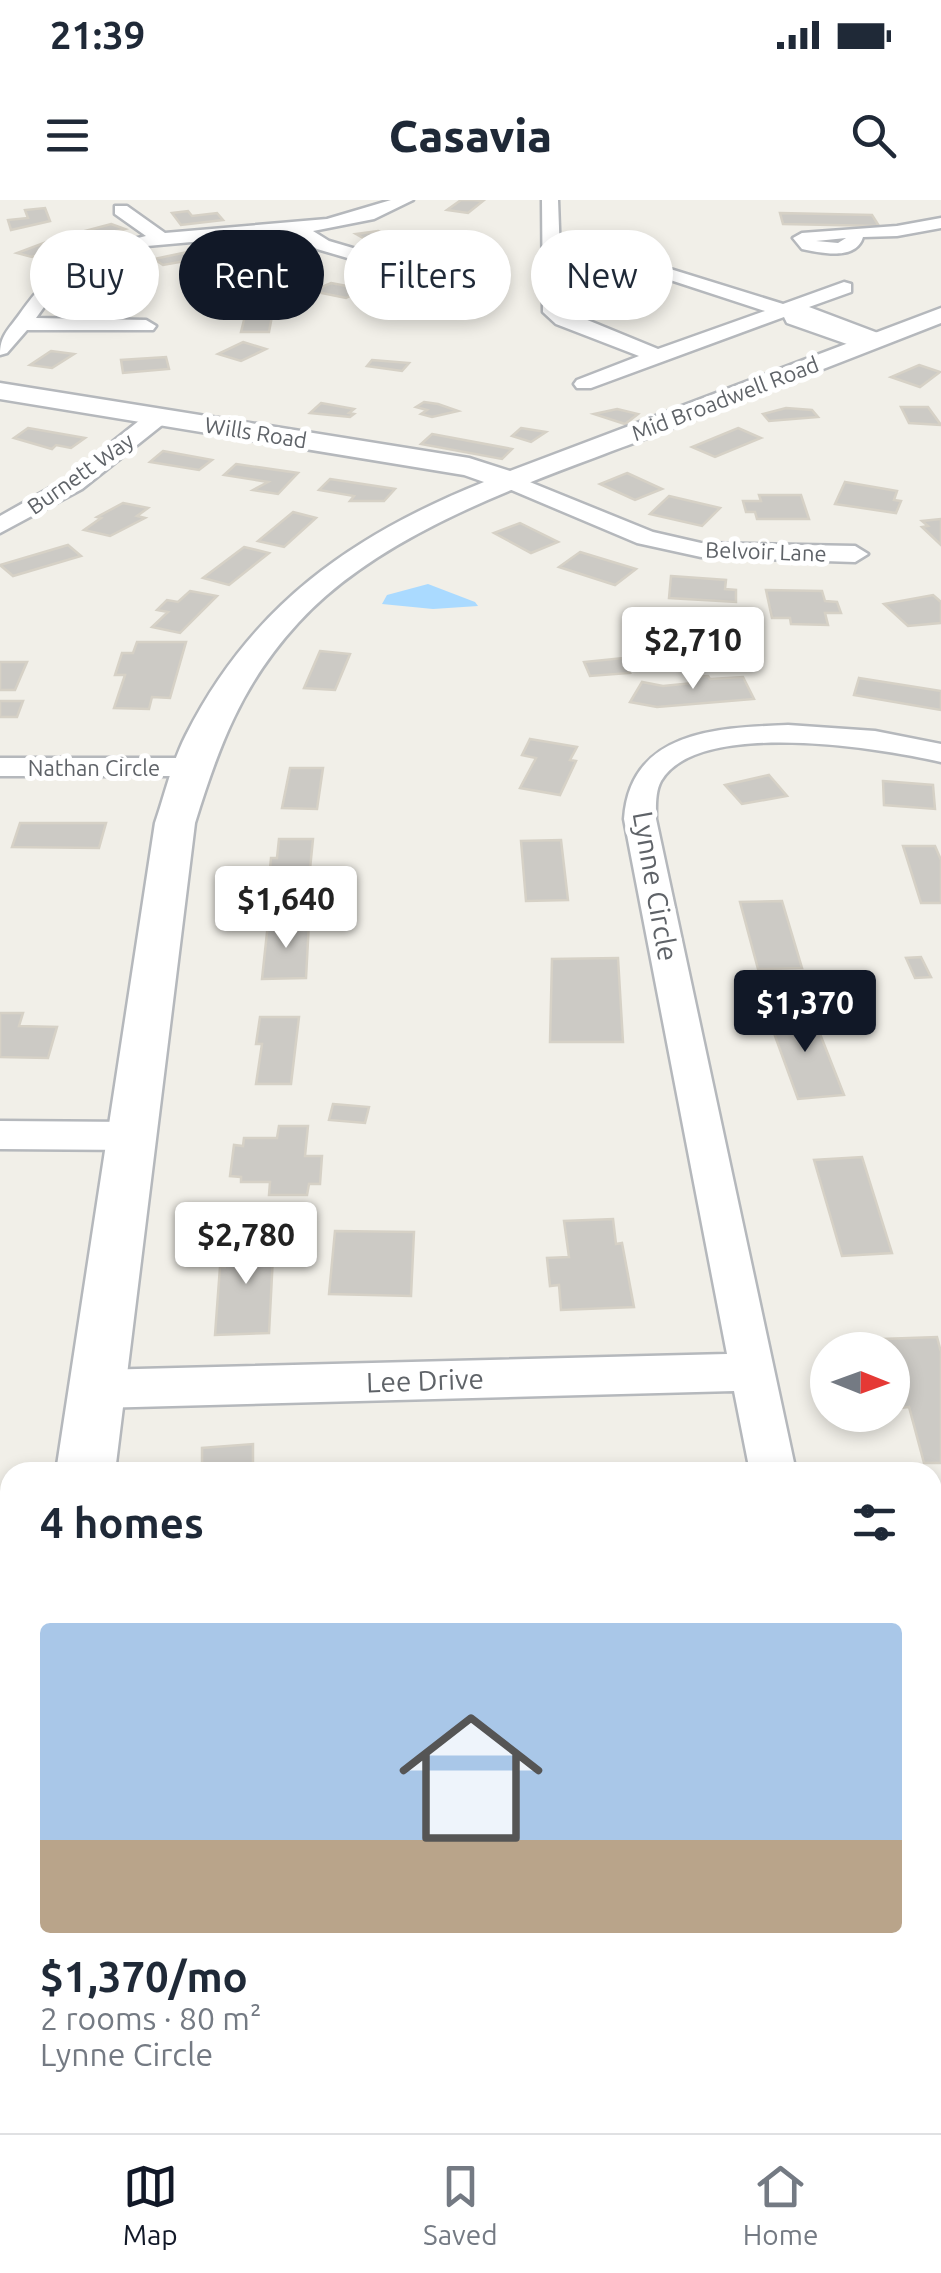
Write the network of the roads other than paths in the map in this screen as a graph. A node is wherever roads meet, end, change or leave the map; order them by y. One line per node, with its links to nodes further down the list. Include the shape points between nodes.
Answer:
1 (405, 200): 6 (street, via 362,216)
2 (550, 200): 7 (street)
3 (121, 210): 9 (street)
4 (918, 212): 5 (street)
5 (939, 224): 8 (street)
6 (294, 226): 9 (street); 10 (street)
7 (550, 230)
8 (852, 232)
9 (164, 240): 16 (street, via 72,266 54,280)
10 (344, 251)
11 (673, 275): 13 (street)
12 (844, 288): 13 (street)
13 (788, 312): 18 (street, via 808,313); 20 (street)
14 (941, 314): 18 (street, Mid Broadwell Road)
15 (562, 320): 20 (street)
16 (26, 324): 17 (street); 19 (street)
17 (146, 326)
18 (872, 341): 24 (street, Mid Broadwell Road)
19 (0, 349)
20 (656, 356): 21 (street)
21 (584, 384)
22 (0, 392): 23 (street, Wills Road)
23 (158, 417): 24 (street, Wills Road, via 469,467); 25 (street, Burnett Way, via 74,484)
24 (510, 481): 26 (street, Belvoir Lane, via 646,538 701,550); 29 (street, Mid Broadwell Road, via 412,524 317,587 240,667)
25 (0, 526)
26 (854, 554)
27 (941, 752): 32 (street, Lynne Circle, via 844,734 731,738 662,761 641,791 640,818)
28 (0, 767): 29 (street, Nathan Circle)
29 (188, 767): 31 (street, Mid Broadwell Road, via 174,823)
30 (0, 1135): 31 (street)
31 (133, 1136): 33 (street, Mid Broadwell Road)
32 (752, 1372): 33 (street, Lee Drive); 35 (street, Lynne Circle)
33 (98, 1389): 34 (street, Mid Broadwell Road)
34 (86, 1462)
35 (771, 1462)

